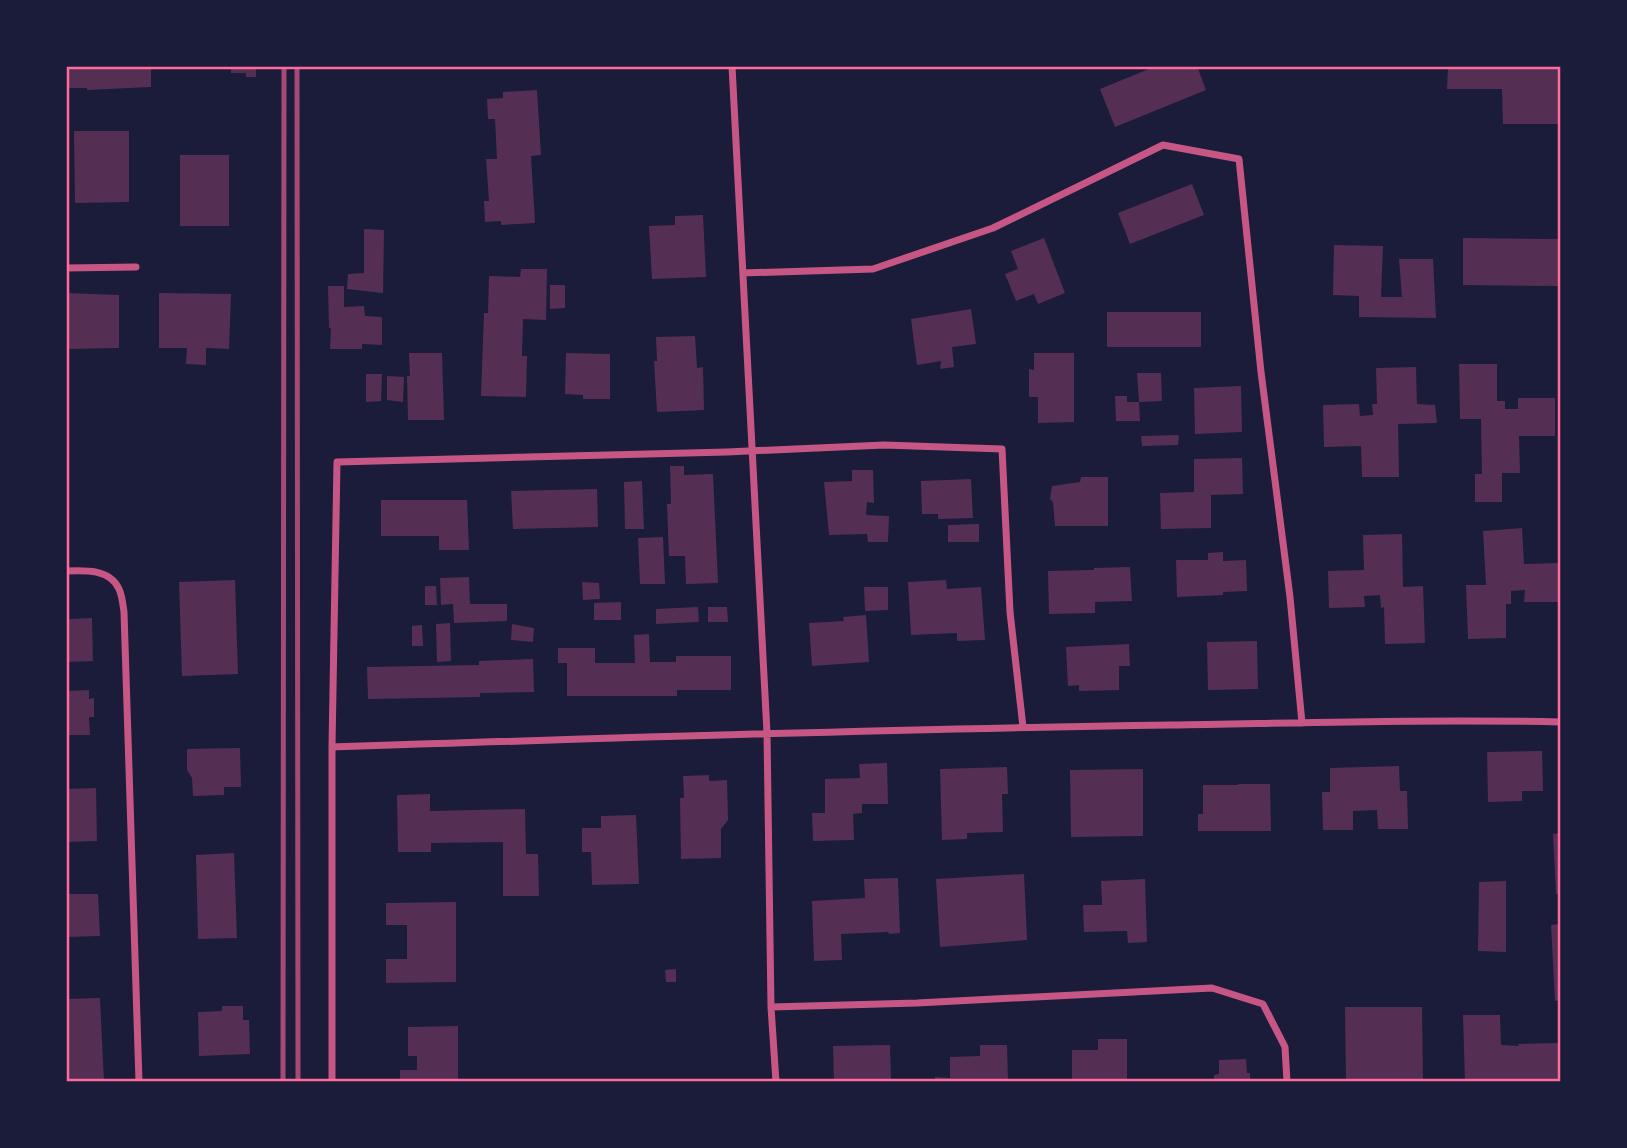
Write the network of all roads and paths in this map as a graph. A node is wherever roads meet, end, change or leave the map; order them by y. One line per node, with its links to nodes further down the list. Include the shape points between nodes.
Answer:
1 (732, 66): 4 (street)
2 (136, 267): 3 (street)
3 (66, 268)
4 (743, 273): 5 (street); 8 (street, via 873,269 993,228 1163,145 1239,159)
5 (754, 451): 9 (street, via 884,444 1002,449 1010,612); 10 (street); 11 (street, via 337,463)
6 (66, 570): 13 (street, via 97,572 110,578 120,589 124,612)
7 (1560, 722): 8 (street)
8 (1301, 723): 9 (street)
9 (1023, 727): 10 (street)
10 (767, 733): 11 (street); 12 (street)
11 (332, 747): 14 (street)
12 (771, 1007): 15 (street); 16 (street, via 1212,988 1263,1004 1286,1047)
13 (139, 1082)
14 (332, 1082)
15 (776, 1082)
16 (1287, 1082)

